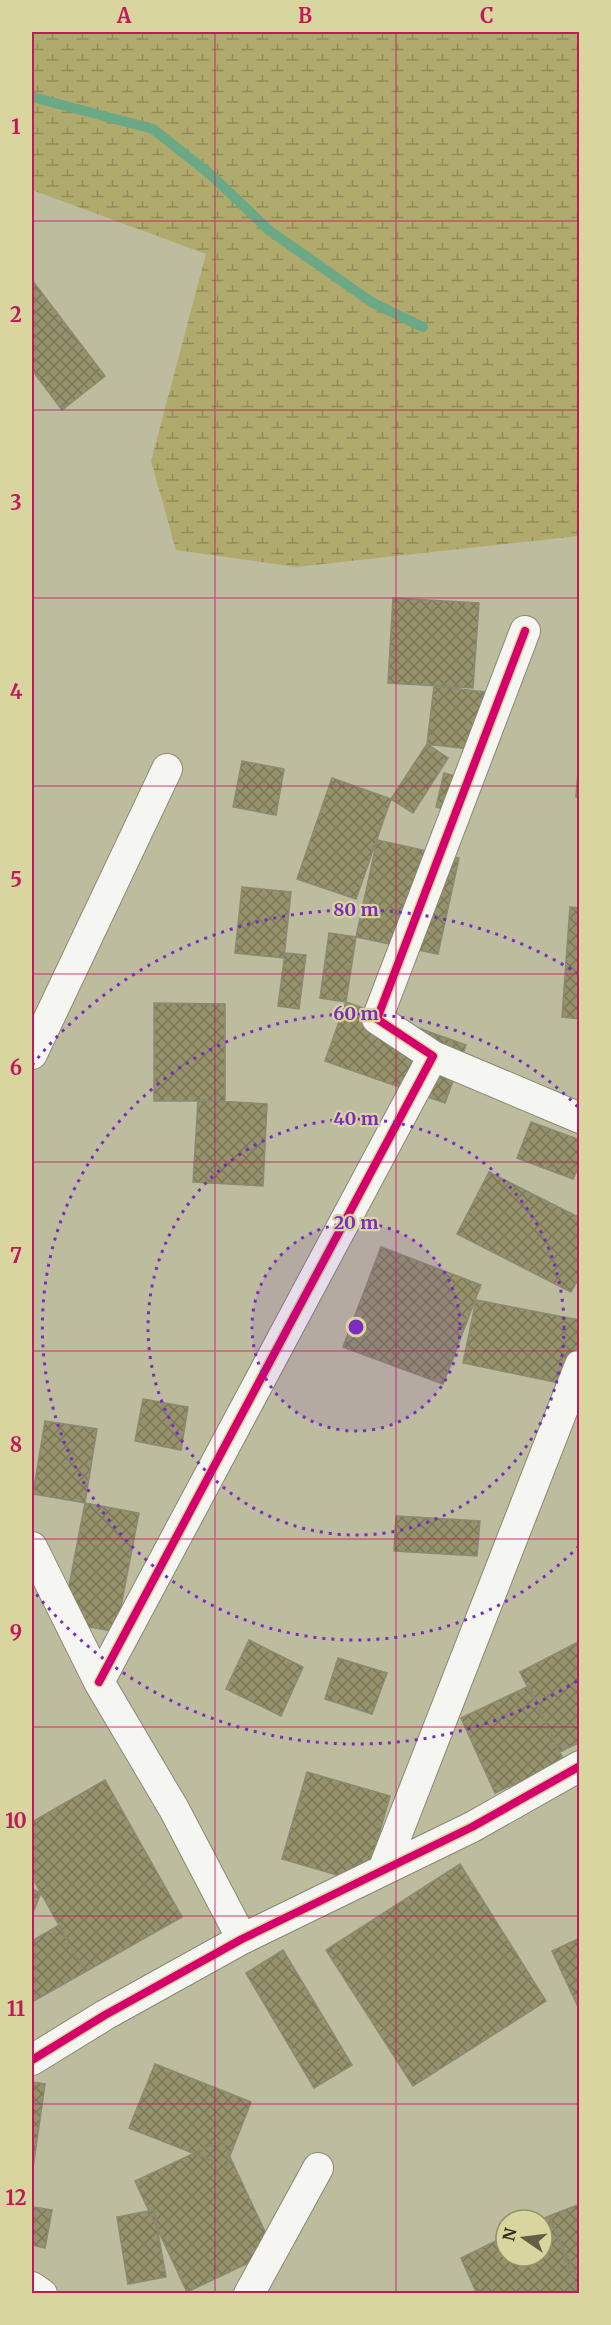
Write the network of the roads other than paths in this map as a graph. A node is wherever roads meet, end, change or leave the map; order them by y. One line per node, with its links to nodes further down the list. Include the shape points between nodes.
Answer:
1 (525, 631): 4 (street, via 377,1019)
2 (167, 769): 3 (street)
3 (32, 1054)
4 (433, 1056): 5 (street); 8 (street)
5 (579, 1118)
6 (579, 1365): 10 (street)
7 (32, 1546): 8 (street)
8 (99, 1682): 11 (street, via 174,1809)
9 (579, 1766): 10 (street, via 472,1827)
10 (383, 1870): 11 (street)
11 (242, 1939): 12 (street)
12 (32, 2060)
13 (318, 2168): 16 (street)
14 (32, 2287): 15 (street)
15 (42, 2294)
16 (249, 2294)

